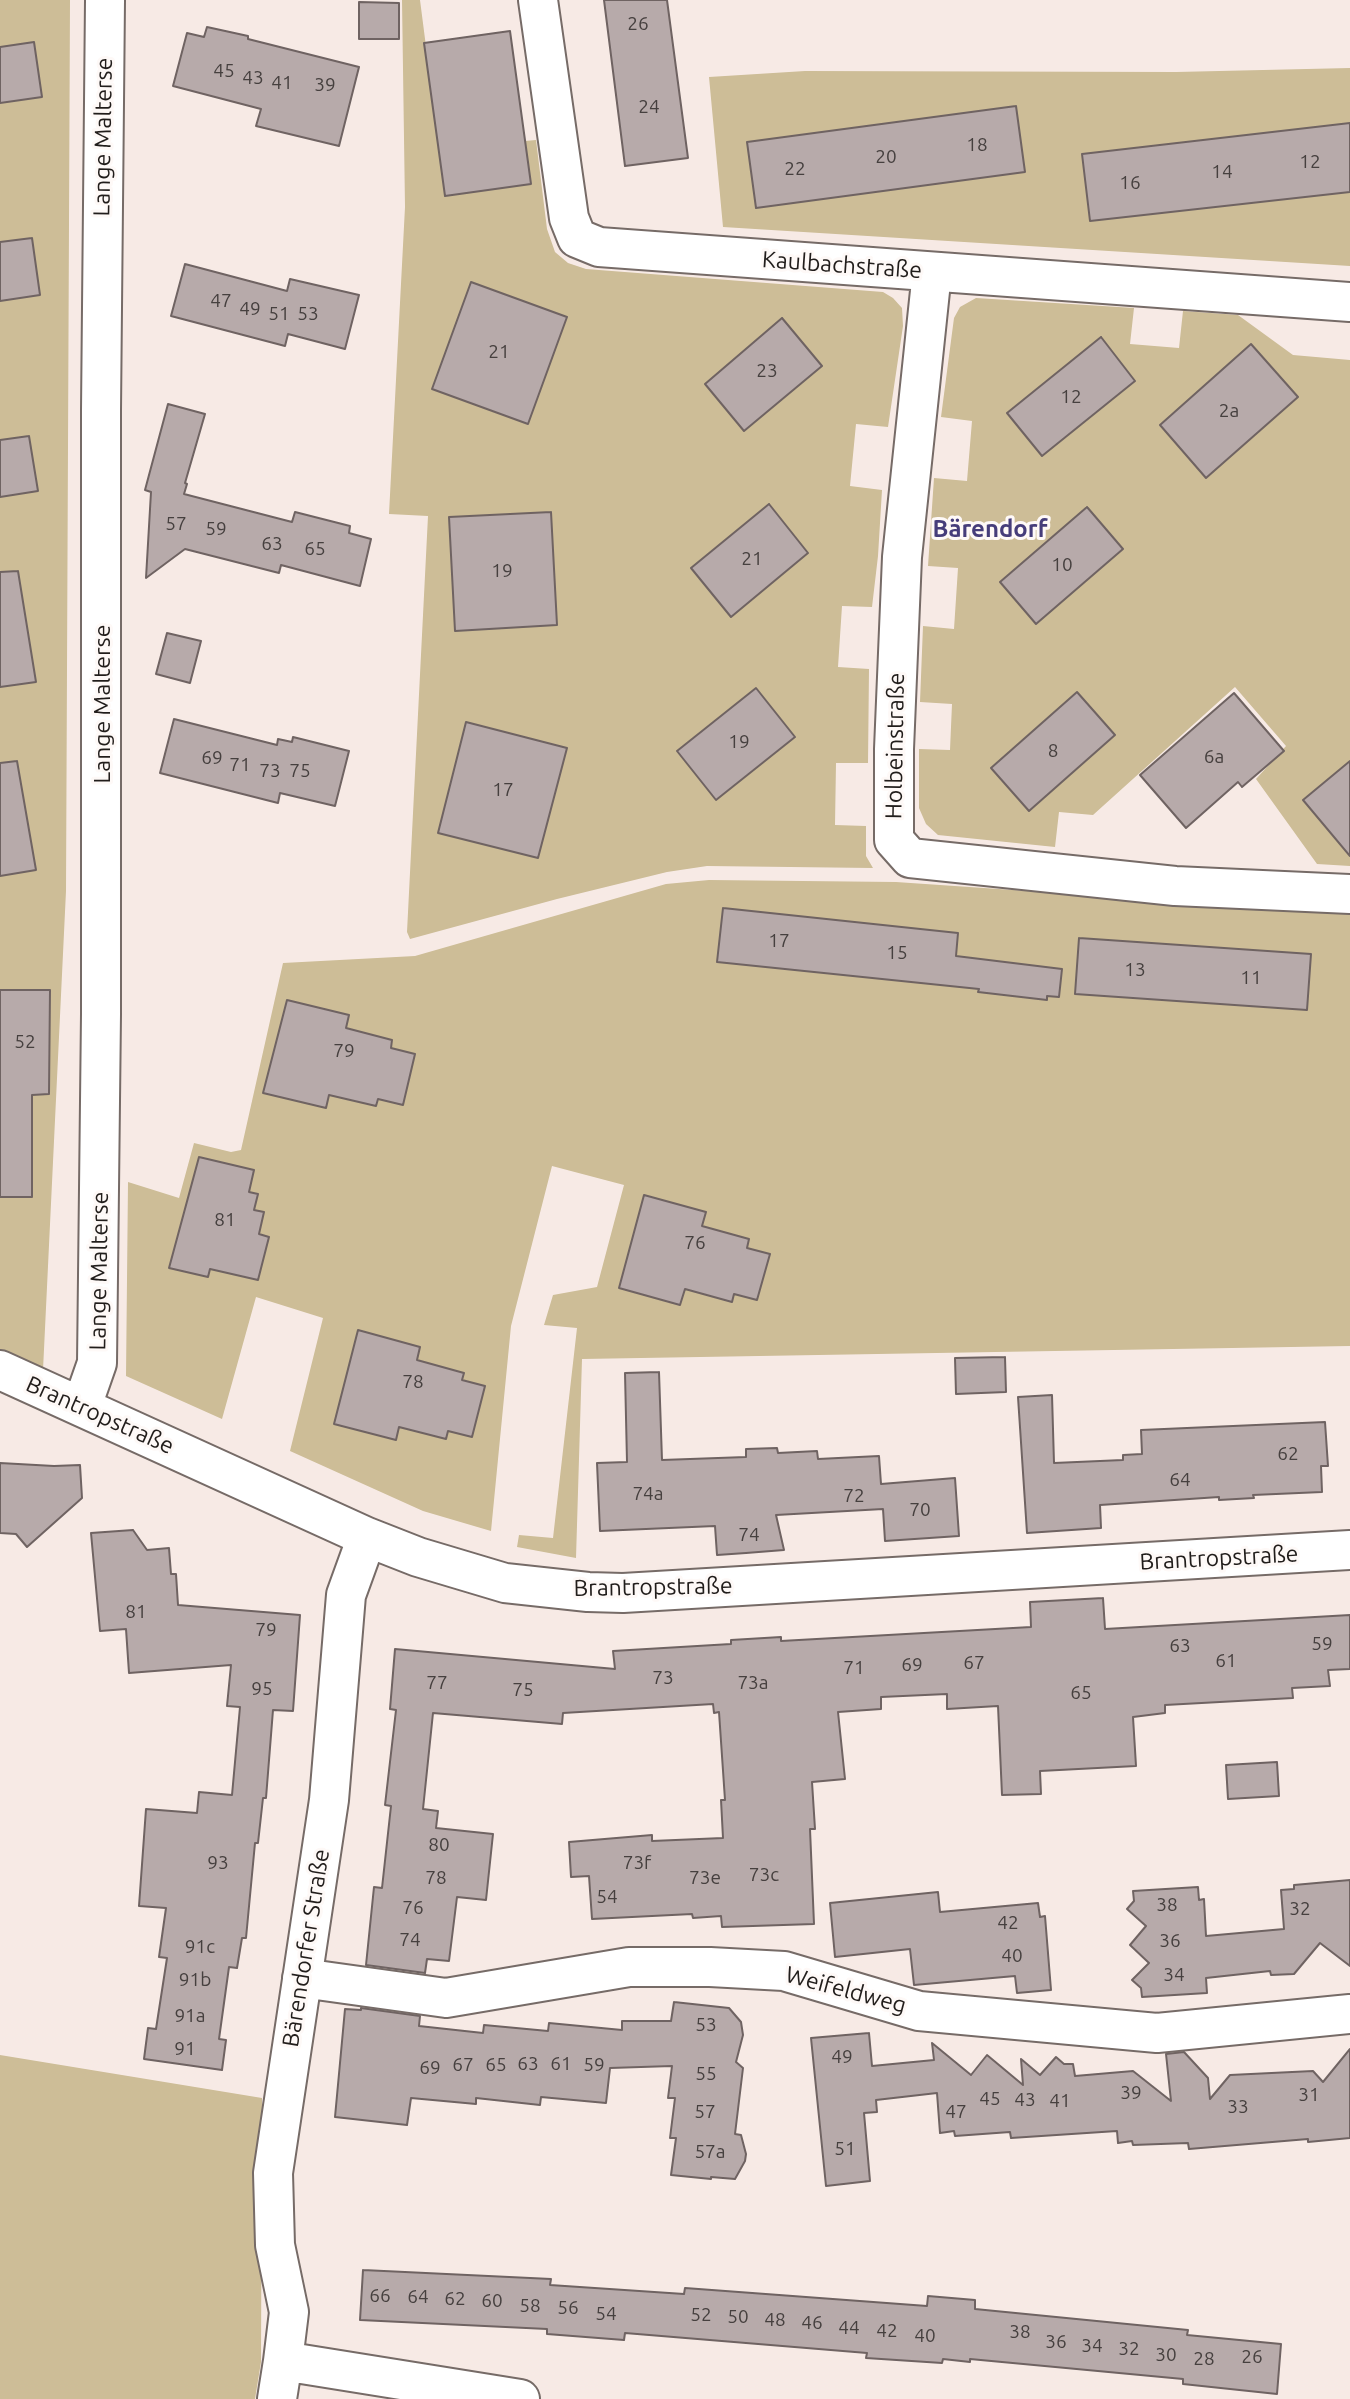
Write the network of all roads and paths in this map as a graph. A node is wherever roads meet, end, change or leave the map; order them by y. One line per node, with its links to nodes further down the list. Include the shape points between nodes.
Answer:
1 (105, 0): 7 (street, Lange Malterse, via 97,1363)
2 (538, 0): 3 (street, Kaulbachstraße, via 569,218 578,238 599,247)
3 (932, 272): 4 (street, Kaulbachstraße); 5 (street, Holbeinstraße, via 902,557 894,840 910,858 1175,886)
4 (1350, 302)
5 (1350, 894)
6 (0, 1370): 7 (street, Brantropstraße)
7 (82, 1406): 8 (street, Brantropstraße)
8 (367, 1537): 9 (street, Brantropstraße, via 505,1583 588,1592); 10 (street, Bärendorfer Straße, via 346,1595 329,1800)
9 (1350, 1550)
10 (302, 1978): 11 (street, Weifeldweg, via 446,1998 629,1968 710,1967 784,1972 919,2011 1157,2033); 12 (street, Bärendorfer Straße, via 273,2173 275,2245 289,2312)
11 (1350, 2014)
12 (283, 2361): 13 (street, Bärendorfer Straße); 14 (street)
13 (277, 2399)
14 (520, 2399)

